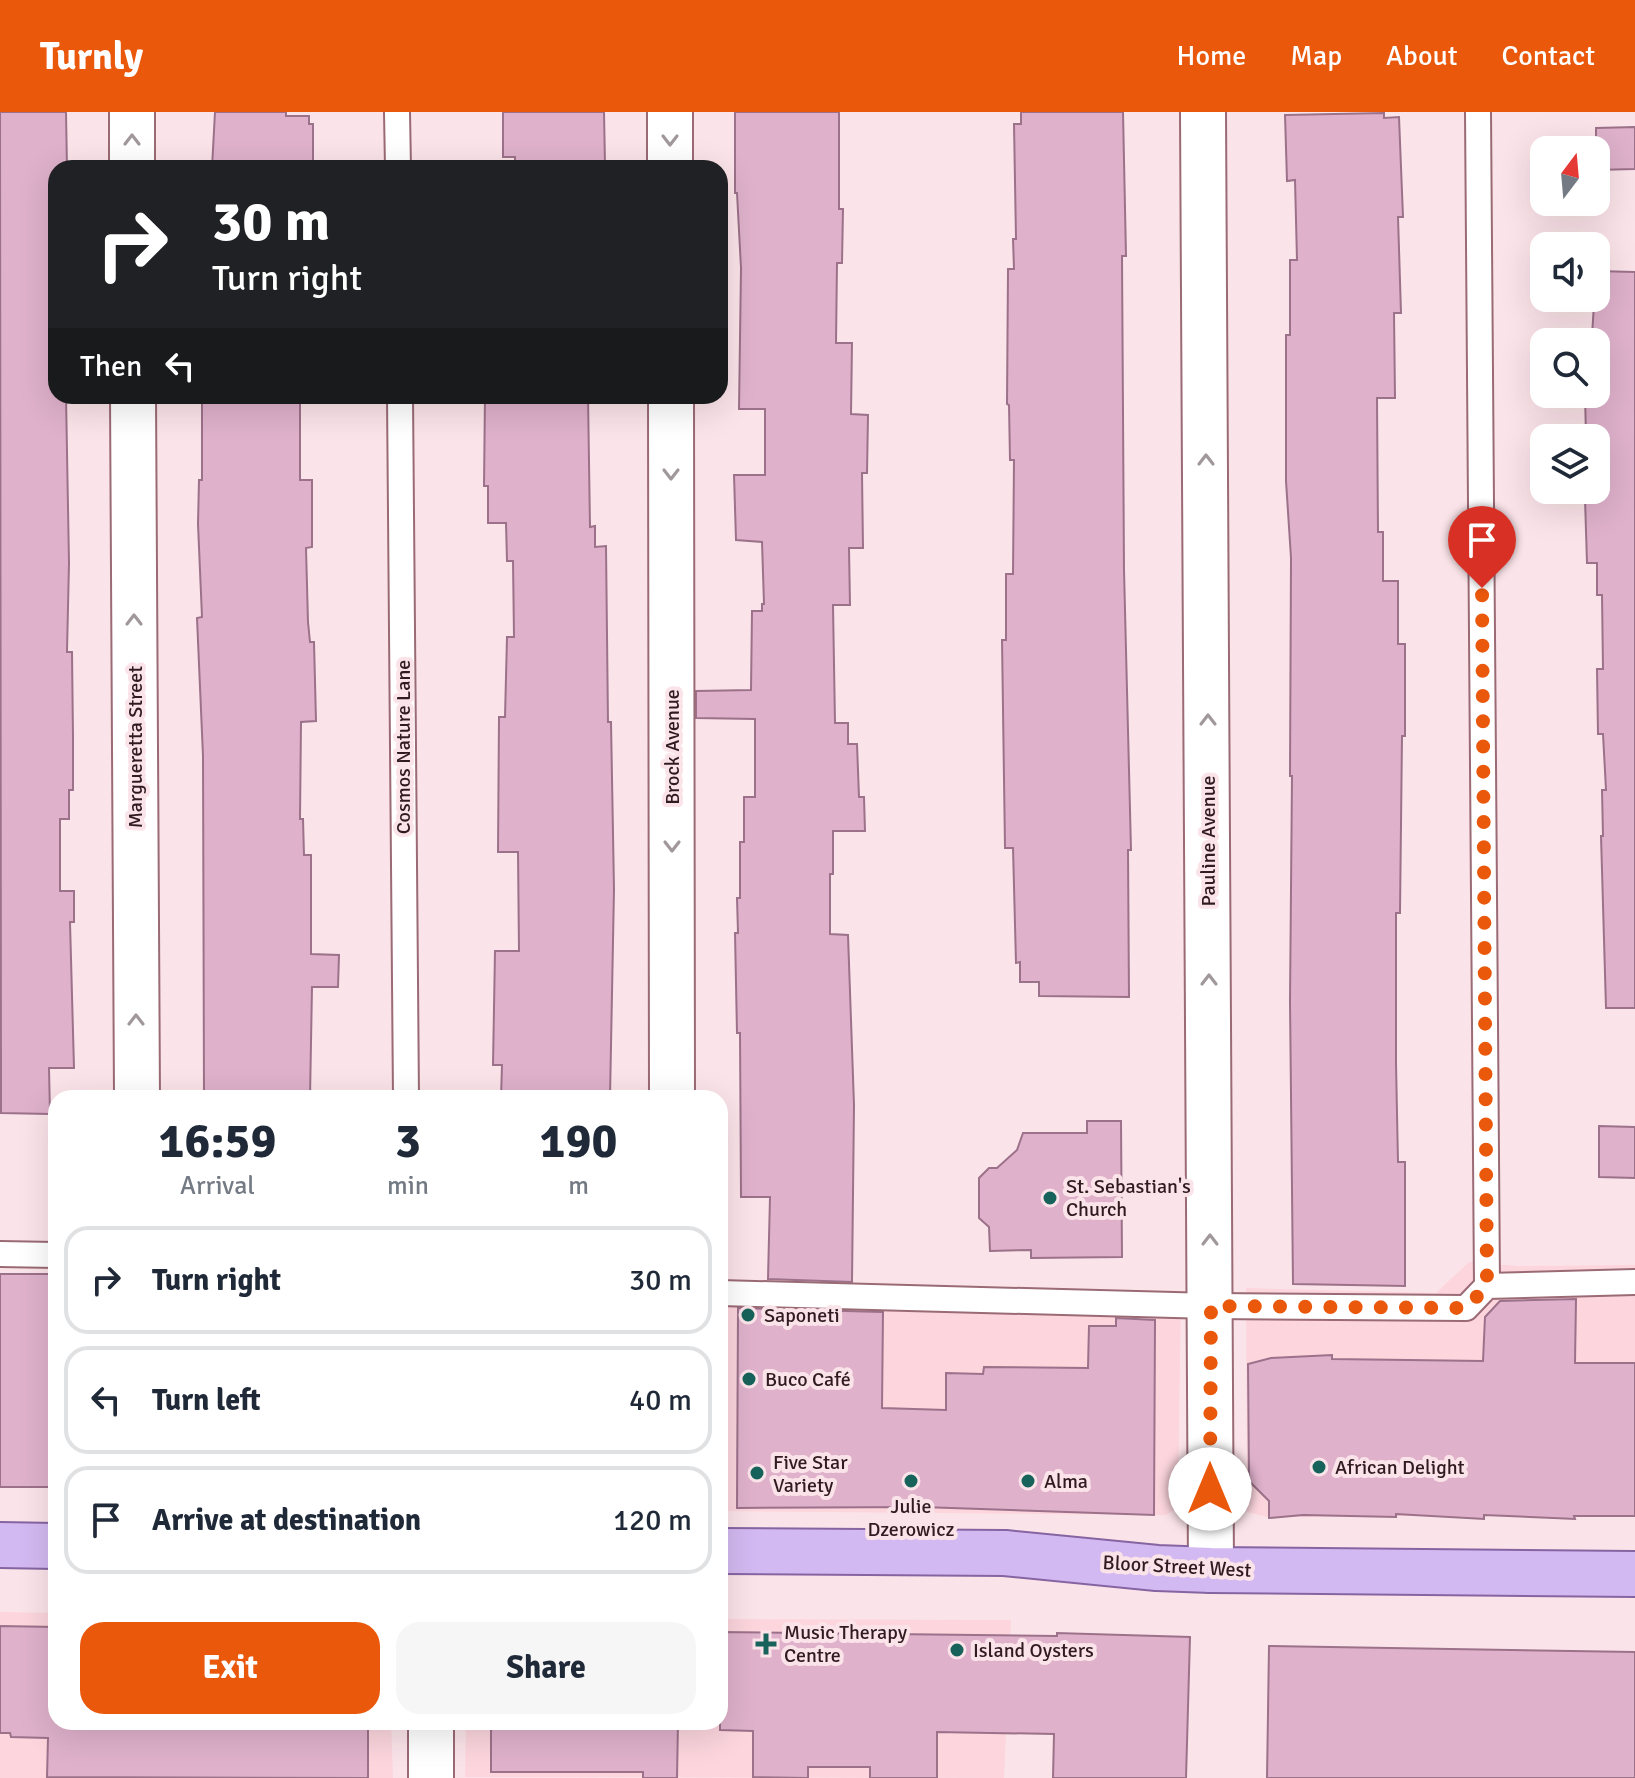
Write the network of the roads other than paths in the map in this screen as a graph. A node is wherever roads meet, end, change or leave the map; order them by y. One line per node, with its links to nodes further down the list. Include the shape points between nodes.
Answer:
1 (132, 112): 6 (street, one-way to 1)
2 (397, 112): 7 (lane)
3 (670, 112): 8 (street, one-way to 8)
4 (1203, 112): 20 (street, Pauline Avenue, one-way to 4)
5 (1478, 112): 18 (lane)
6 (132, 160)
7 (398, 160)
8 (670, 160)
9 (133, 404): 12 (street, Margueretta Street, one-way to 9)
10 (400, 404): 13 (lane, Cosmos Nature Lane)
11 (671, 404): 14 (street, Brock Avenue, one-way to 14)
12 (137, 1090)
13 (406, 1090)
14 (672, 1090)
15 (0, 1254): 16 (lane)
16 (48, 1255)
17 (1635, 1282): 18 (lane)
18 (1487, 1286): 20 (lane, via 1466,1308)
19 (728, 1293): 20 (lane)
20 (1211, 1306): 24 (street, Pauline Avenue)
21 (0, 1545): 22 (main road)
22 (48, 1546)
23 (728, 1551): 24 (main road, Bloor Street West, via 1005,1553)
24 (1211, 1570): 25 (main road, Bloor Street West)
25 (1635, 1574)
26 (431, 1730): 27 (street)
27 (431, 1778)

